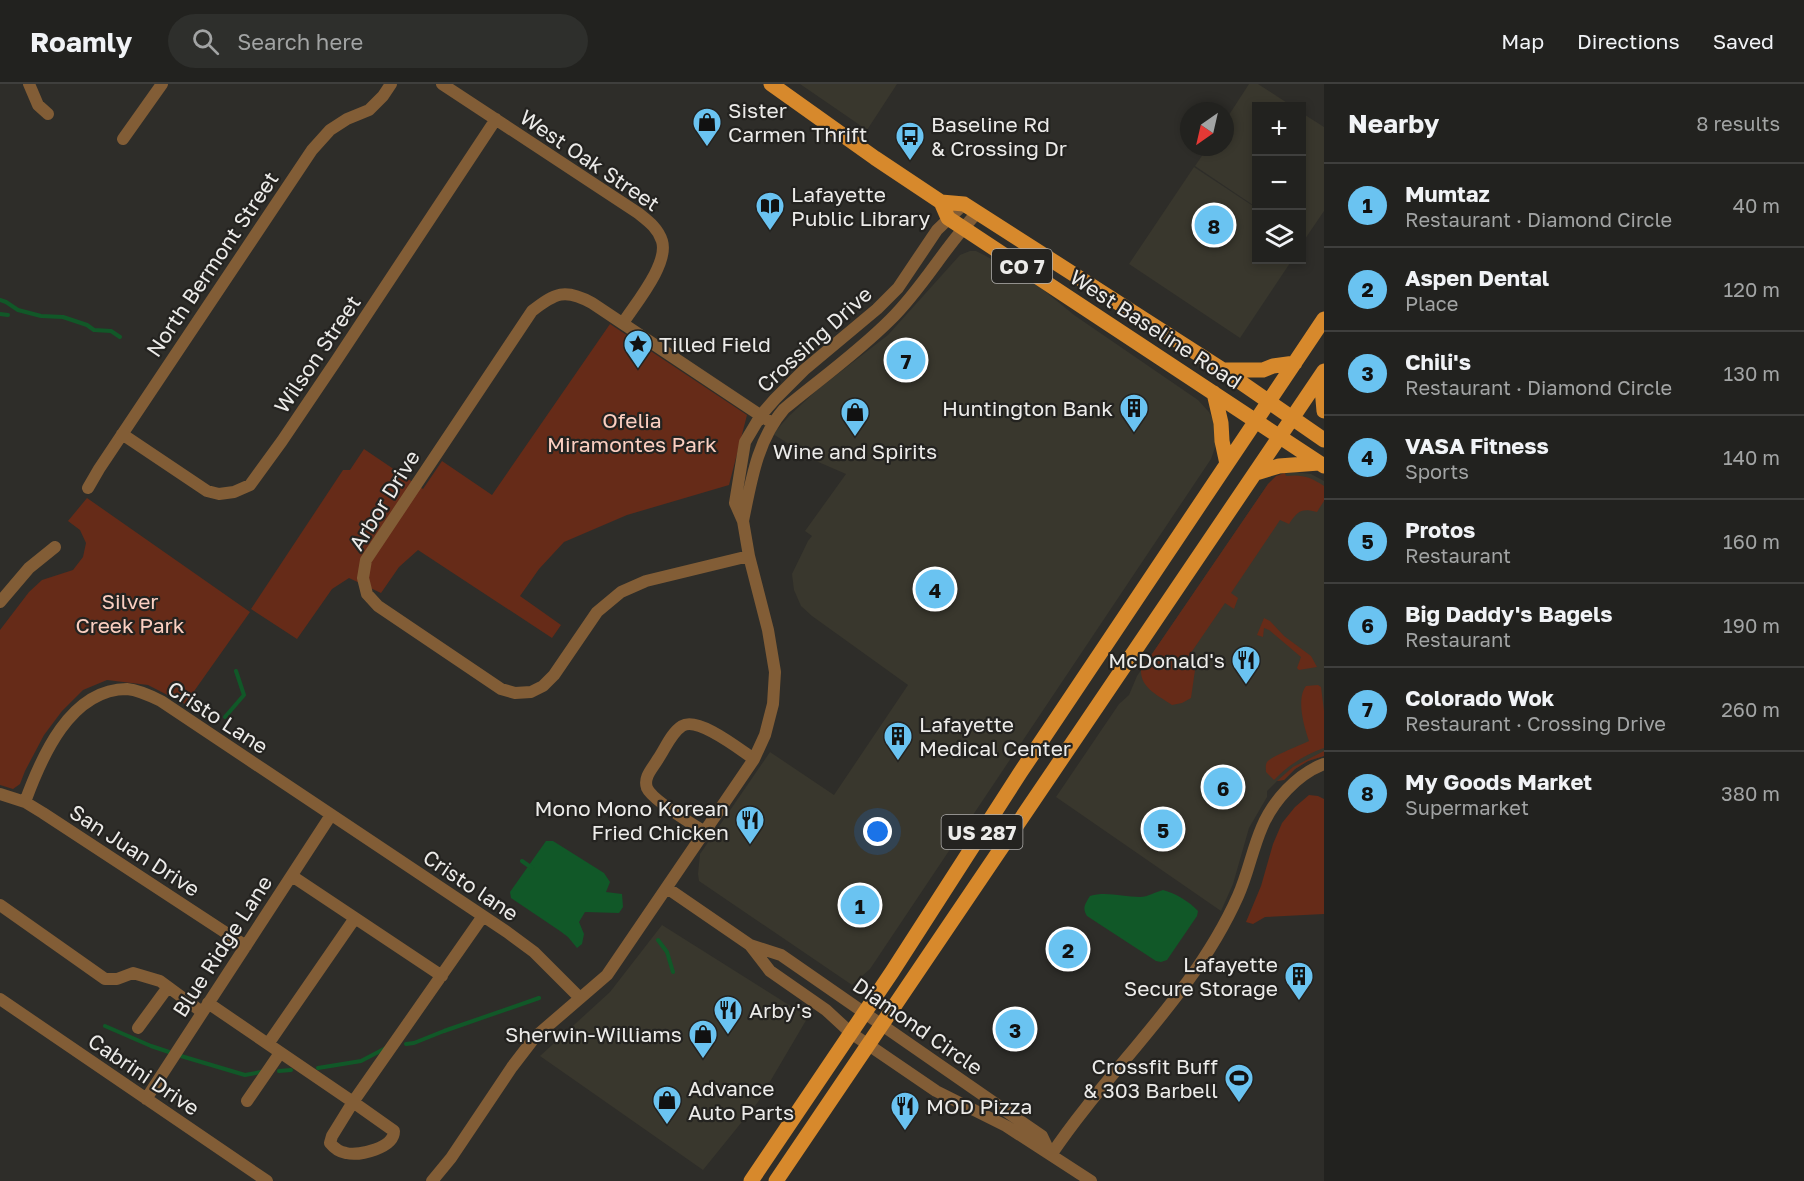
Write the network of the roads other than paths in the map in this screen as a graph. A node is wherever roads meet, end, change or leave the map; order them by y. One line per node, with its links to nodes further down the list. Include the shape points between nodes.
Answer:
1 (29, 84): 6 (street, via 38,105)
2 (162, 84): 8 (street)
3 (391, 84): 26 (street, North Bermont Street, via 369,110 330,130 312,150)
4 (442, 84): 7 (street, West Oak Street)
5 (771, 84): 9 (main road, West Baseline Road / CO 7)
6 (48, 114)
7 (496, 119): 15 (street, West Oak Street, via 654,226 662,242 661,262); 26 (street, Wilson Street, via 250,485 234,492 207,491)
8 (123, 139)
9 (941, 202): 10 (main road, West Baseline Road / CO 7); 12 (main road)
10 (964, 204): 11 (main road, West Baseline Road / CO 7); 12 (street, Crossing Drive)
11 (977, 213): 13 (street, Crossing Drive); 17 (main road, West Baseline Road / CO 7)
12 (948, 218): 13 (main road, West Baseline Road / CO 7); 22 (street, Crossing Drive, via 898,288 804,370)
13 (963, 228): 19 (main road, West Baseline Road / CO 7); 25 (street, Crossing Drive, via 892,319)
14 (1324, 319): 16 (main road, US 287)
15 (623, 323): 22 (street, Arbor Drive); 35 (street, Arbor Drive, via 579,296 565,294 549,297 532,311 366,560 363,578 367,594 378,606 501,689 531,692 554,675 597,612 621,592 646,581)
16 (1295, 363): 17 (main road, via 1257,370); 20 (main road, US 287)
17 (1222, 370): 20 (main road, West Baseline Road / CO 7)
18 (1322, 373): 21 (main road); 23 (main road, US 287)
19 (1214, 393): 24 (main road, West Baseline Road); 29 (main road)
20 (1269, 402): 23 (main road, West Baseline Road / CO 7); 24 (main road, US 287)
21 (1324, 411)
22 (761, 415): 25 (street, Arbor Drive); 33 (street, Crossing Drive, via 745,442 737,484 735,503)
23 (1292, 418): 27 (main road, US 287); 28 (main road, West Baseline Road)
24 (1257, 421): 27 (main road, West Baseline Road); 29 (main road, US 287)
25 (772, 423): 33 (street, Crossing Drive, via 757,459)
26 (122, 434): 32 (street, North Bermont Street)
27 (1280, 436): 30 (main road, West Baseline Road); 31 (main road, US 287)
28 (1324, 440)
29 (1227, 464): 55 (main road, US 287)
30 (1322, 464): 31 (main road, via 1279,466)
31 (1256, 473): 56 (main road, US 287)
32 (88, 488)
33 (743, 521): 35 (street, Crossing Drive)
34 (55, 547): 36 (street, via 29,568)
35 (749, 556): 37 (street, Crossing Drive, via 775,672 773,704)
36 (0, 602)
37 (754, 759): 42 (street, Crossing Drive); 42 (street, via 692,723 679,728 669,741 649,772 646,787 652,796)
38 (1324, 764): 65 (street, via 1290,785 1272,809 1237,897 1206,956)
39 (0, 794): 40 (street, San Juan Drive)
40 (25, 802): 41 (street, Cristo Lane, via 53,740 77,708 109,691 129,689 161,701); 49 (street, San Juan Drive)
41 (331, 815): 43 (street, Blue Ridge Lane); 46 (street, Cristo lane)
42 (705, 832): 44 (street, Crossing Drive)
43 (292, 876): 47 (street); 49 (street, Blue Ridge Lane)
44 (667, 888): 48 (street, Diamond Circle); 52 (street, Crossing Drive, via 606,975)
45 (0, 905): 51 (street, via 105,979 133,973)
46 (483, 916): 50 (street); 52 (street, Cristo lane, via 534,952)
47 (355, 918): 50 (street); 59 (street)
48 (750, 945): 55 (street, Diamond Circle, via 781,955); 58 (street, Diamond Circle, via 770,971 826,1010)
49 (246, 946): 54 (street, Blue Ridge Lane)
50 (442, 976): 64 (street)
51 (168, 987): 54 (street); 57 (street)
52 (580, 998): 66 (street, Crossing Drive, via 536,1037)
53 (0, 999): 62 (street, Cabrini Drive)
54 (205, 1007): 59 (street); 62 (street, Blue Ridge Lane)
55 (865, 1012): 56 (street, Diamond Circle); 58 (main road, US 287)
56 (881, 1024): 60 (main road, US 287); 65 (street, Diamond Circle, via 1042,1136)
57 (138, 1028)
58 (850, 1033): 60 (street, Diamond Circle); 70 (main road, US 287)
59 (268, 1044): 61 (street)
60 (867, 1044): 65 (street, Diamond Circle, via 936,1091 1006,1126); 71 (main road, US 287)
61 (280, 1053): 63 (street); 64 (street)
62 (146, 1099): 67 (street, Cabrini Drive)
63 (248, 1101)
64 (353, 1102): 64 (street, via 332,1136 330,1143 334,1148 346,1153 362,1152 391,1141 394,1131)
65 (1051, 1155): 72 (street, Diamond Circle)
66 (451, 1158): 68 (street, Crossing Drive); 69 (street, Crossing Drive)
67 (267, 1181)
68 (432, 1181)
69 (441, 1181)
70 (751, 1181)
71 (776, 1181)
72 (1091, 1181)

